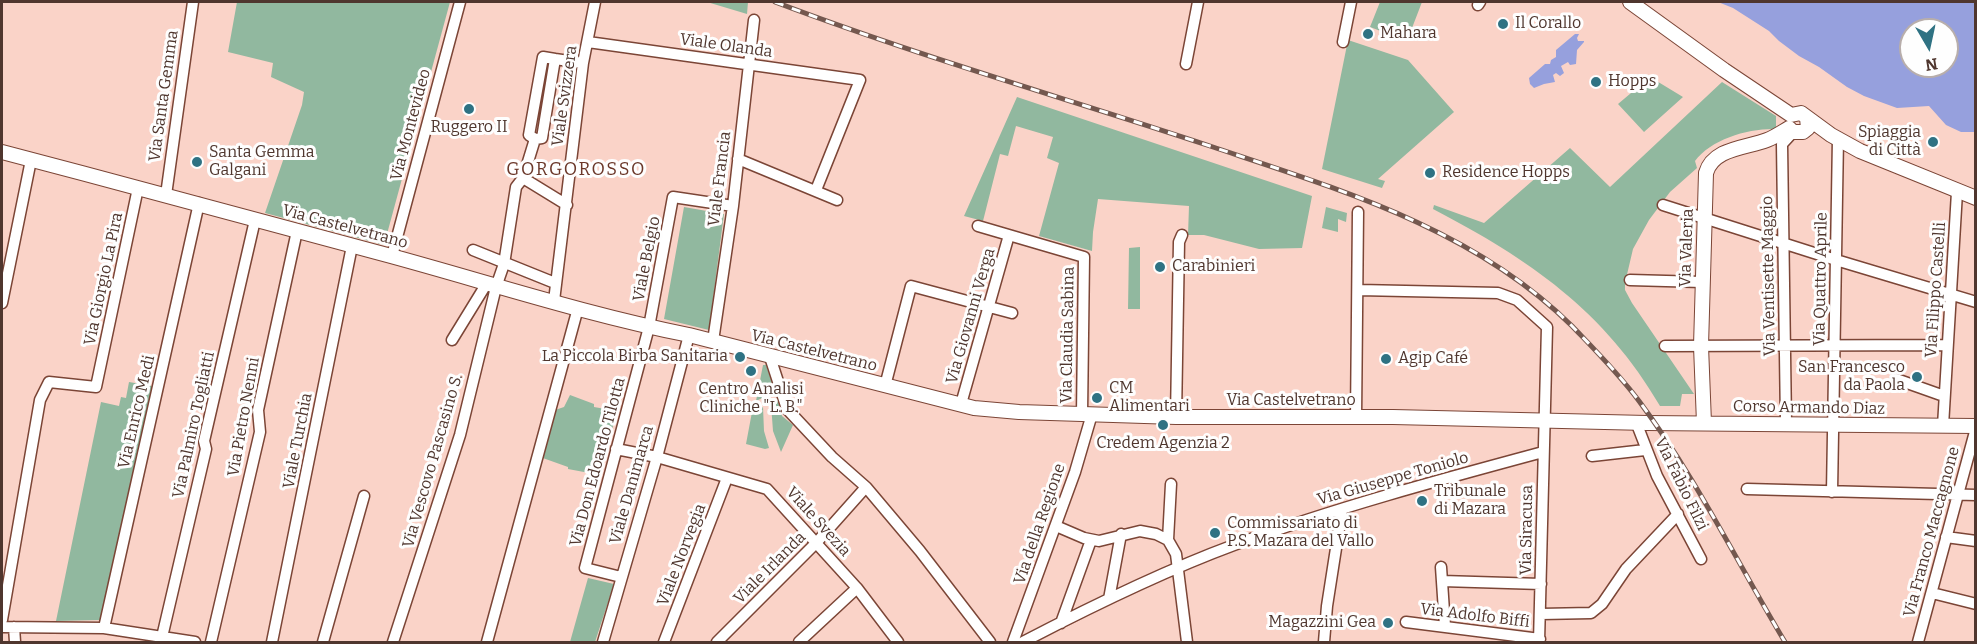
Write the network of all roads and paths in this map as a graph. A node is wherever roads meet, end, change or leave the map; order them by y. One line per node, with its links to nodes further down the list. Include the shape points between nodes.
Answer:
1 (193, 2): 22 (street, Via Santa Gemma)
2 (460, 2): 39 (street, Via Montevideo)
3 (595, 2): 8 (street, Viale Svizzera)
4 (1198, 2): 11 (street)
5 (1351, 2): 9 (street)
6 (1630, 2): 13 (main road)
7 (754, 20): 12 (street, Viale Francia)
8 (588, 42): 10 (street, Viale Svizzera); 12 (street, Viale Olanda)
9 (1343, 42)
10 (583, 63): 18 (street, via 555,59 542,138 535,139); 26 (street, Viale Svizzera)
11 (1186, 64)
12 (748, 65): 16 (street, Viale Francia); 20 (street, Viale Olanda, via 860,80)
13 (1794, 127): 14 (main road); 14 (main road, via 1802,113); 30 (main road, Via Valeria, via 1710,162); 36 (street, Via Ventisette Maggio, via 1782,144)
14 (1834, 136): 21 (main road); 40 (street, Via Quattro Aprile)
15 (2, 152): 17 (main road, Via Castelvetrano)
16 (738, 159): 20 (street); 28 (street, Viale Francia)
17 (31, 160): 19 (main road, Via Castelvetrano); 50 (street)
18 (523, 178): 26 (street); 41 (street, via 516,187)
19 (138, 188): 22 (main road, Via Castelvetrano); 111 (street, Via Giorgio La Pira, via 96,387 49,382 40,400)
20 (816, 190): 24 (street)
21 (1957, 192): 23 (main road); 47 (street, Via Filippo Castelli)
22 (166, 195): 25 (main road, Via Castelvetrano)
23 (1976, 198)
24 (837, 200)
25 (199, 203): 31 (main road, Via Castelvetrano); 117 (street, Via Enrico Medi)
26 (567, 205): 44 (street, Viale Svizzera)
27 (1664, 205): 30 (street)
28 (733, 206): 54 (street, Viale Belgio, via 674,197); 57 (street, Viale Francia)
29 (1358, 212): 46 (street)
30 (1704, 219): 36 (street); 43 (main road, Via Valeria)
31 (255, 220): 33 (main road, Via Castelvetrano); 118 (street, Via Palmiro Togliatti)
32 (978, 226): 34 (street)
33 (297, 231): 37 (main road, Via Castelvetrano); 122 (street, Via Pietro Nenni, via 258,410 260,432)
34 (1009, 235): 51 (street, Via Giovanni Verga); 68 (street, Via Claudia Sabina, via 1084,257)
35 (1182, 235): 69 (street)
36 (1782, 243): 40 (street); 58 (street, Via Ventisette Maggio)
37 (352, 246): 39 (main road, Via Castelvetrano); 123 (street, Viale Turchia)
38 (473, 250): 41 (street)
39 (392, 256): 45 (main road, Via Castelvetrano)
40 (1836, 260): 47 (street); 62 (street, Via Quattro Aprile)
41 (504, 264): 44 (street); 45 (street)
42 (1630, 280): 43 (street)
43 (1702, 282): 61 (main road, Via Valeria)
44 (555, 283): 48 (street, Viale Svizzera)
45 (491, 285): 48 (main road, Via Castelvetrano); 56 (street); 125 (street, Via Vescovo Pascasino S., via 460,435)
46 (1359, 290): 70 (street); 71 (street, Via Siracusa, via 1498,293 1517,300 1547,327)
47 (1950, 296): 49 (street); 59 (street, Via Filippo Castelli)
48 (554, 301): 52 (main road, Via Castelvetrano)
49 (1976, 302)
50 (2, 303)
51 (988, 307): 53 (street); 65 (street, via 910,286); 67 (street, Via Giovanni Verga)
52 (578, 308): 54 (main road, Via Castelvetrano); 126 (street)
53 (1012, 313)
54 (649, 327): 55 (main road, Via Castelvetrano); 78 (street, Via Don Edoardo Tilotta)
55 (689, 335): 57 (main road, Via Castelvetrano); 82 (street, Viale Danimarca)
56 (452, 340)
57 (713, 341): 63 (main road, Via Castelvetrano)
58 (1786, 344): 61 (street); 62 (street); 74 (street, Via Ventisette Maggio)
59 (1947, 345): 62 (street); 66 (street, Via Filippo Castelli)
60 (1665, 346): 61 (street)
61 (1701, 346): 73 (main road, Via Valeria)
62 (1835, 346): 75 (street, Via Quattro Aprile)
63 (770, 357): 65 (main road, Via Castelvetrano); 85 (street, via 787,409)
64 (1896, 379): 66 (street)
65 (885, 386): 67 (main road, Via Castelvetrano)
66 (1944, 396): 76 (street, Via Filippo Castelli)
67 (961, 404): 68 (main road, Via Castelvetrano, via 1019,412)
68 (1087, 414): 69 (main road, Via Castelvetrano); 93 (street, Via della Regione)
69 (1176, 417): 70 (main road, Via Castelvetrano)
70 (1356, 418): 71 (main road, Via Castelvetrano)
71 (1545, 419): 72 (main road, Via Castelvetrano); 80 (street, Via Siracusa)
72 (1639, 422): 73 (main road, Corso Armando Diaz); 79 (street, Via Fabio Filzi)
73 (1704, 423): 74 (main road, Corso Armando Diaz)
74 (1786, 424): 75 (main road, Corso Armando Diaz)
75 (1832, 425): 76 (main road, Corso Armando Diaz); 87 (street, Via Quattro Aprile)
76 (1942, 426): 77 (main road, Corso Armando Diaz)
77 (1976, 427): 88 (street, Via Franco Maccagnone)
78 (616, 449): 82 (street, Viale Svezia); 103 (street, Via Don Edoardo Tilotta, via 585,568)
79 (1646, 450): 81 (street); 92 (street, Via Fabio Filzi)
80 (1543, 452): 91 (street, Via Giuseppe Toniolo); 105 (street, Via Siracusa)
81 (1592, 456)
82 (657, 457): 83 (street, Viale Svezia); 103 (street, Viale Danimarca)
83 (727, 478): 99 (street, Viale Svezia, via 767,489); 128 (street, Viale Norvegia)
84 (1171, 484): 97 (street)
85 (866, 487): 99 (street, Viale Irlanda); 132 (street)
86 (1747, 489): 87 (street)
87 (1832, 492): 88 (street)
88 (1958, 495): 89 (street); 95 (street, Via Franco Maccagnone)
89 (1976, 495)
90 (364, 496): 124 (street)
91 (1342, 510): 101 (street, Via Giuseppe Toniolo); 136 (street)
92 (1678, 514): 100 (street, Via Fabio Filzi); 110 (street, via 1591,613)
93 (1056, 526): 96 (street); 133 (street, Via della Regione)
94 (1121, 534): 96 (street); 97 (street, via 1140,531); 108 (street)
95 (1946, 537): 98 (street); 107 (street, Via Franco Maccagnone)
96 (1090, 540): 113 (street)
97 (1168, 540): 101 (street)
98 (1976, 541)
99 (817, 542): 106 (street, Viale Svezia); 129 (street, Viale Irlanda)
100 (1701, 559)
101 (1178, 567): 108 (street, Via Giuseppe Toniolo); 135 (street)
102 (1441, 567): 104 (street)
103 (621, 577): 127 (street, Viale Danimarca)
104 (1442, 581): 105 (street); 114 (street)
105 (1540, 584): 110 (street, Via Siracusa)
106 (857, 588): 130 (street); 131 (street, Viale Svezia)
107 (1932, 593): 109 (street); 137 (street, Via Franco Maccagnone)
108 (1109, 599): 113 (street, Via Giuseppe Toniolo)
109 (1976, 604)
110 (1541, 614): 119 (street, Via Siracusa)
111 (2, 620)
112 (1406, 622): 114 (street, Via Adolfo Biffi)
113 (1061, 623): 134 (street, Via Giuseppe Toniolo)
114 (1445, 626): 119 (street, Via Adolfo Biffi)
115 (2, 627): 116 (street)
116 (14, 627): 117 (street); 120 (street)
117 (104, 628): 118 (street)
118 (162, 637): 121 (street)
119 (1540, 641)
120 (15, 642)
121 (195, 642)
122 (212, 642)
123 (272, 642)
124 (323, 642)
125 (393, 642)
126 (487, 642)
127 (603, 642)
128 (664, 642)
129 (717, 642)
130 (799, 642)
131 (898, 642)
132 (990, 642)
133 (1013, 642)
134 (1023, 642)
135 (1187, 642)
136 (1324, 642)
137 (1922, 642)

